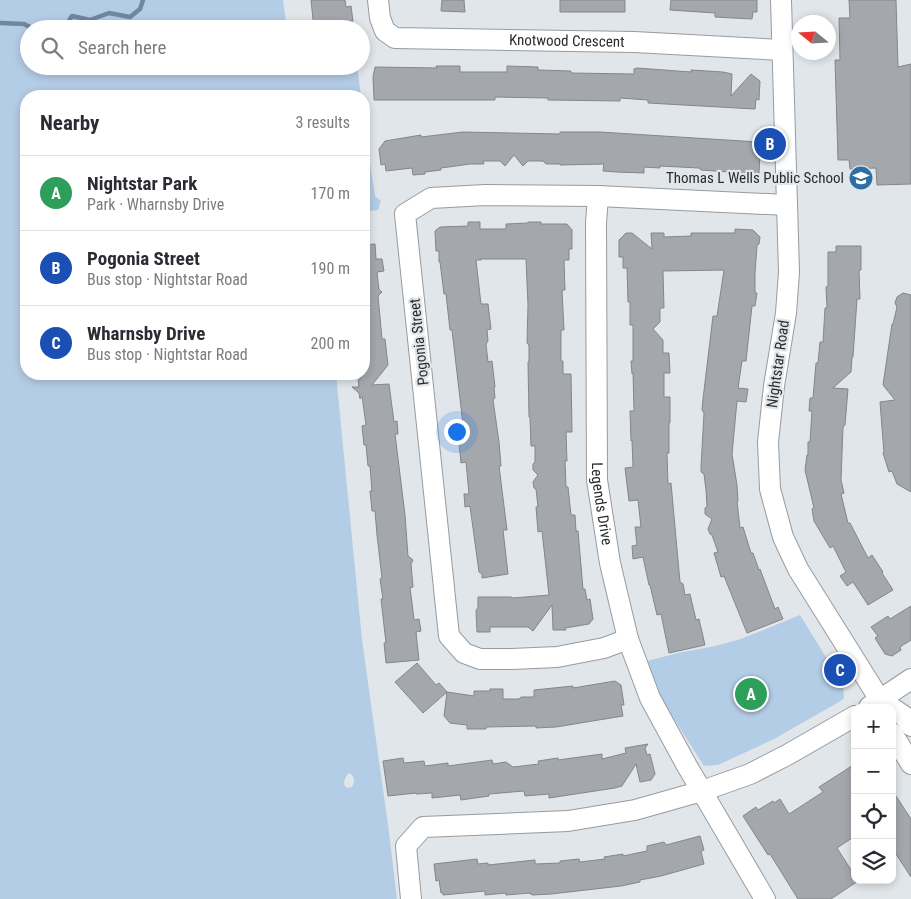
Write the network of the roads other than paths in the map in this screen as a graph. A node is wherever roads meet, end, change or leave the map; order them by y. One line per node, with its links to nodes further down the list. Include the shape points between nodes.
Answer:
1 (378, 0): 3 (street, Knotwood Crescent, via 385,31 395,38 634,42)
2 (781, 0): 3 (street, Nightstar Road)
3 (782, 50): 5 (street, Nightstar Road)
4 (598, 196): 5 (street, Pogonia Street); 6 (street, Legends Drive, via 597,480 610,563); 6 (street, Pogonia Street, via 485,194 431,198 406,214 449,636 464,653 480,660 556,657 604,648)
5 (787, 205): 8 (street, Nightstar Road, via 786,313 768,442 770,489 783,537 798,569)
6 (628, 639): 15 (street, Legends Drive, via 650,698)
7 (911, 679): 9 (street)
8 (882, 704)
9 (885, 704)
10 (896, 712): 12 (street, Nightstar Road, via 904,716)
11 (851, 718): 15 (street, via 750,774)
12 (911, 726)
13 (896, 740): 14 (street)
14 (911, 764)
15 (702, 791): 16 (street, via 635,810 568,821 423,828 406,846); 17 (street, Legends Drive)
16 (412, 899)
17 (765, 899)

